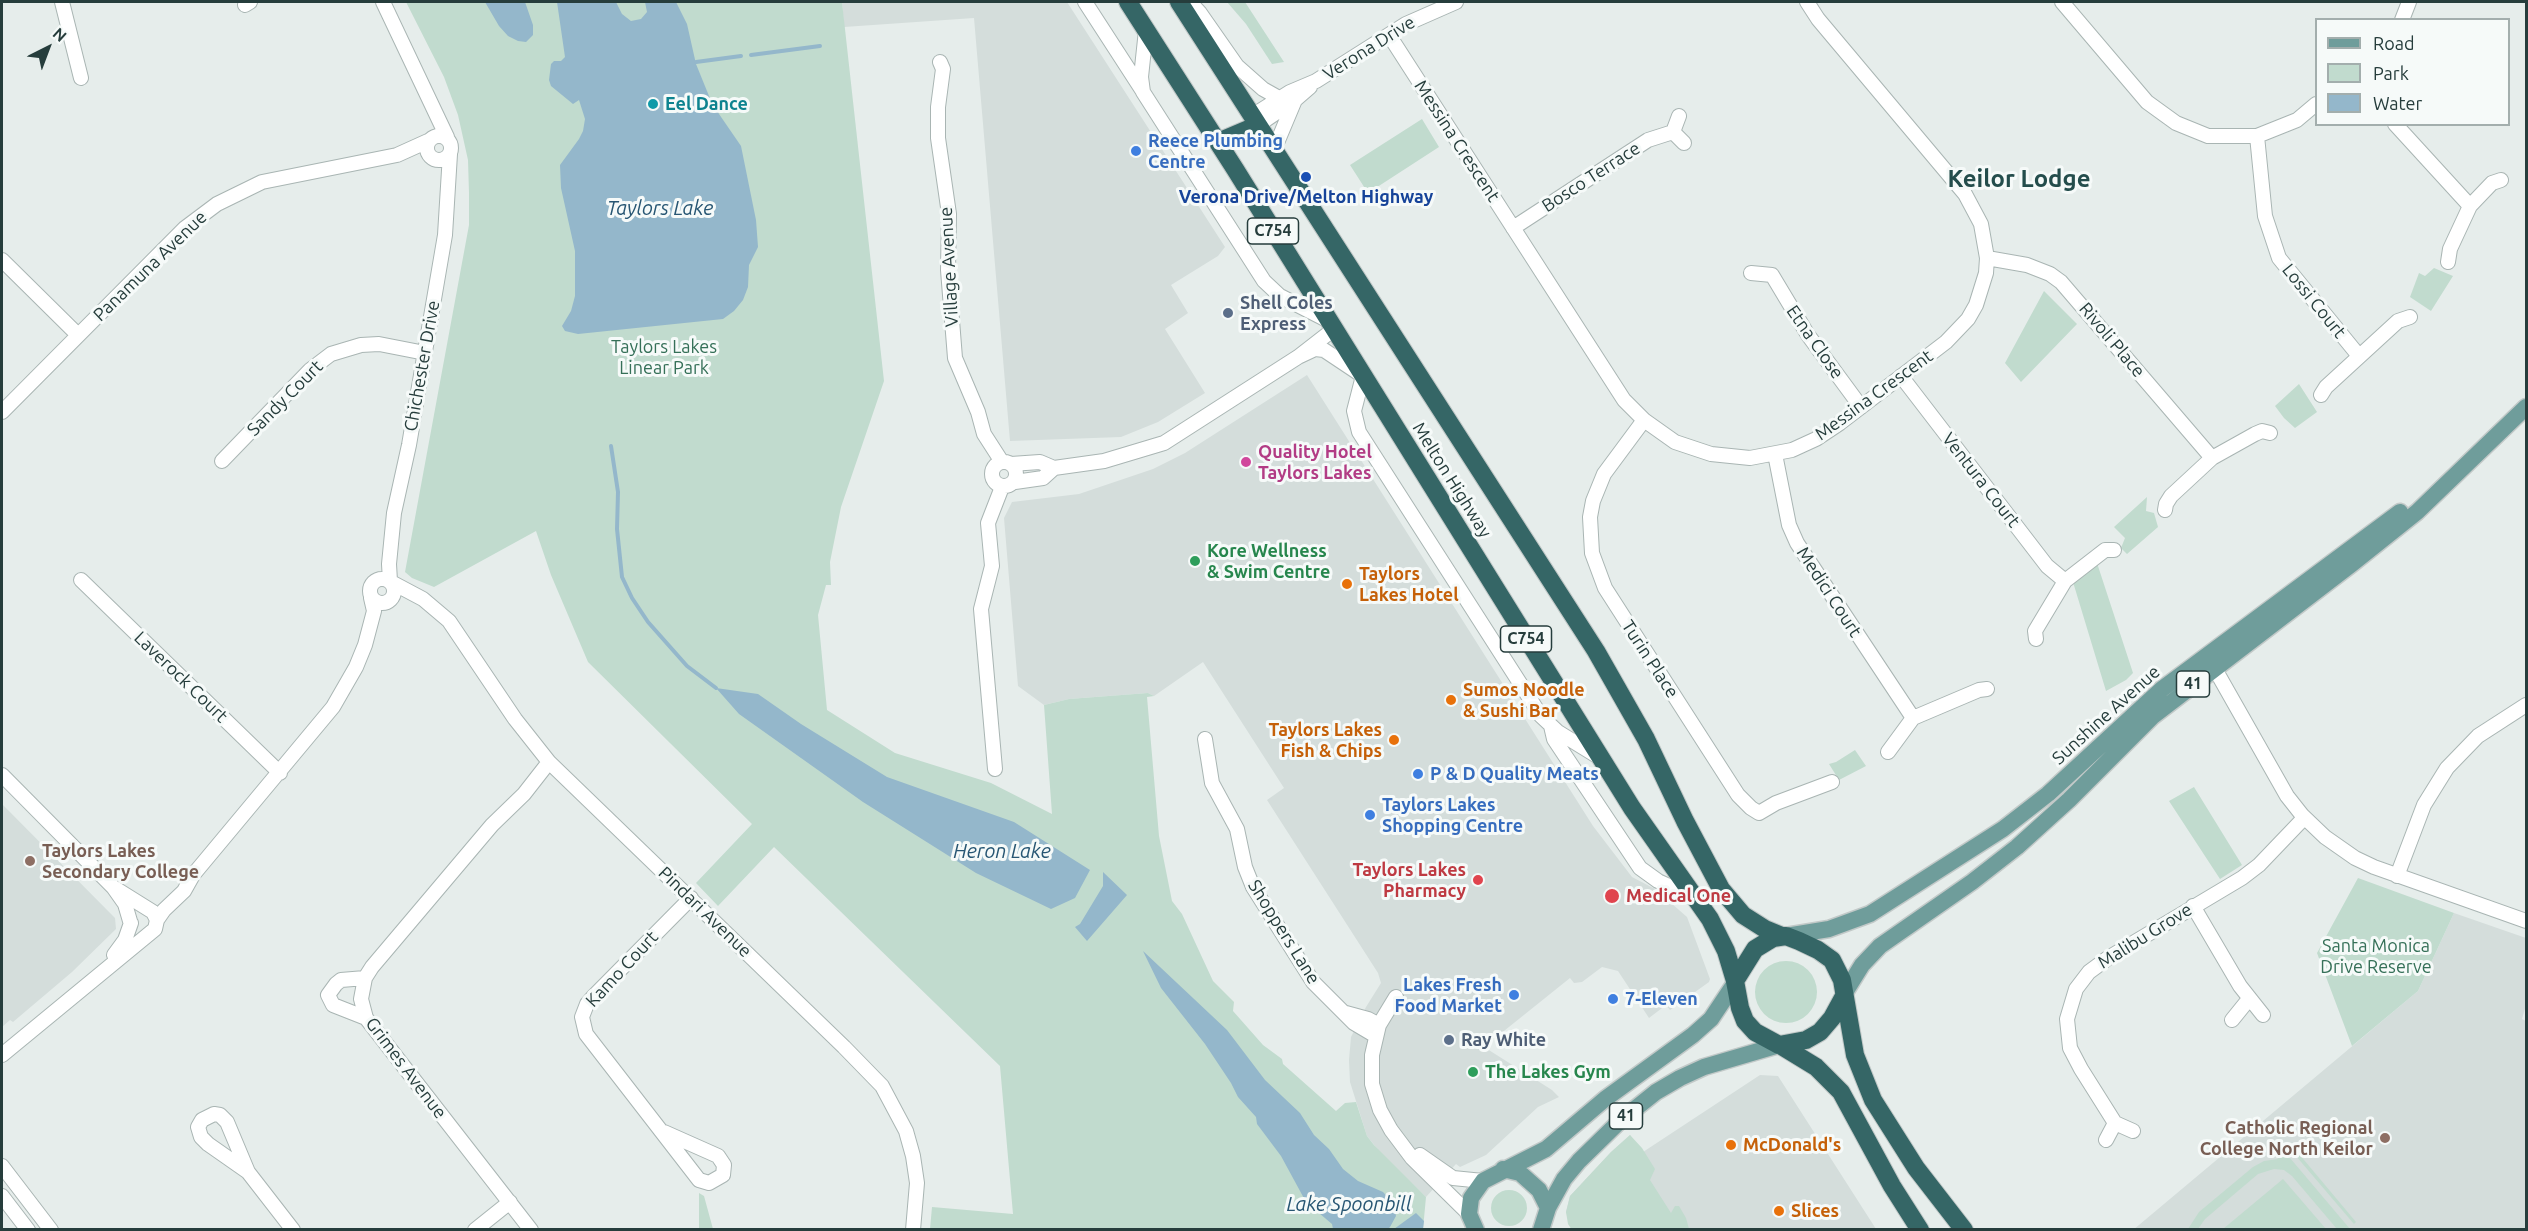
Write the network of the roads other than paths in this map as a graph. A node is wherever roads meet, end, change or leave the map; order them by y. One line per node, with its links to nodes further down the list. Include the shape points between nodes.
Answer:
1 (62, 2): 15 (street)
2 (383, 2): 20 (street, Chichester Drive)
3 (1085, 2): 17 (street)
4 (1128, 2): 12 (highway, Melton Highway / C754)
5 (1179, 2): 23 (highway, Melton Highway / C754)
6 (1190, 2): 18 (street, via 1237,66)
7 (1456, 2): 13 (street, Verona Drive)
8 (1807, 2): 37 (street, Messina Crescent, via 1965,194 1981,224)
9 (2062, 2): 26 (street, via 2148,102 2176,123 2208,136)
10 (2409, 2): 11 (street)
11 (2403, 18)
12 (1146, 30): 17 (street); 28 (highway, Melton Highway / C754)
13 (1389, 35): 16 (street, Verona Drive); 36 (street, Messina Crescent)
14 (940, 62): 60 (street, Village Avenue, via 943,69 938,138 949,214 948,270 955,358 984,434)
15 (81, 78)
16 (1316, 81): 18 (street, Verona Drive); 19 (street, Verona Drive)
17 (1143, 92): 44 (street, via 1264,281 1280,296)
18 (1279, 98): 23 (street, Verona Drive)
19 (1295, 100): 23 (street, Verona Drive); 31 (street)
20 (430, 104): 27 (street, Chichester Drive); 30 (street, Chichester Drive)
21 (2315, 105): 26 (street, via 2296,120)
22 (1679, 116): 25 (street)
23 (1255, 120): 28 (highway); 31 (highway, Melton Highway / C754)
24 (2397, 126): 35 (street)
25 (1673, 132): 29 (street); 36 (street, Bosco Terrace, via 1648,140)
26 (2257, 136): 47 (street, Lossi Court, via 2265,216 2279,258)
27 (447, 137): 30 (street, via 439,135); 32 (street, via 452,147)
28 (1218, 142): 44 (highway, Melton Highway / C754)
29 (1684, 144)
30 (430, 148): 32 (street, via 442,160); 34 (street, Chichester Drive); 45 (street, Panamuna Avenue, via 262,182 236,193 185,228)
31 (1274, 150): 100 (highway, Melton Highway / C754, via 1622,694 1721,889 1743,915)
32 (450, 154): 34 (street, Chichester Drive)
33 (2501, 180): 35 (street, via 2492,183)
34 (447, 196): 46 (street, Chichester Drive, via 445,235)
35 (2470, 206): 40 (street)
36 (1513, 228): 55 (street, Messina Crescent, via 1613,384)
37 (1987, 258): 50 (street, Messina Crescent, via 1983,289 1968,320); 58 (street, Rivoli Place, via 2026,265 2061,282)
38 (2, 260): 45 (street)
39 (1780, 262): 42 (street)
40 (2448, 262)
41 (1751, 273): 42 (street)
42 (1772, 275): 52 (street, Etna Close, via 1808,334)
43 (2410, 317): 47 (street, Lossi Court, via 2398,321)
44 (1331, 325): 48 (street); 49 (highway, Melton Highway / C754)
45 (78, 335): 54 (street, Panamuna Avenue)
46 (425, 353): 59 (street, Sandy Court, via 379,344 331,354 309,369); 64 (street, Chichester Drive)
47 (2359, 356): 51 (street, Lossi Court)
48 (1298, 357): 49 (street, via 1315,350 1331,352); 61 (street, via 1164,443 1114,459)
49 (1363, 376): 79 (street, via 1354,411 1359,432); 82 (highway, Melton Highway / C754)
50 (1901, 376): 52 (street, Messina Crescent); 67 (street, Ventura Court, via 2047,566)
51 (2321, 395)
52 (1861, 407): 57 (street, Messina Crescent, via 1815,439)
53 (2526, 407): 75 (main road, Sunshine Avenue / 41, via 2417,512 2352,564)
54 (2, 412)
55 (1644, 420): 57 (street, Messina Crescent, via 1675,442 1711,454 1750,458); 87 (street, Turin Place, via 1604,474 1593,501 1592,553 1605,588 1732,785 1751,808 1759,813)
56 (2270, 433): 58 (street, via 2255,434)
57 (1775, 454): 78 (street, Medici Court, via 1789,525 1797,543)
58 (2212, 458): 63 (street, via 2171,496)
59 (222, 461)
60 (1007, 463): 61 (street, via 1040,462); 62 (street, via 1016,470); 62 (street, via 996,465 992,472 993,480)
61 (1054, 468): 62 (street, via 1042,478)
62 (1008, 484): 84 (street, via 988,523 992,566 981,609)
63 (2165, 510)
64 (391, 536): 68 (street, Chichester Drive); 69 (street, Chichester Drive)
65 (2114, 550): 67 (street, via 2105,550)
66 (81, 580): 85 (street, Laverock Court)
67 (2065, 581): 73 (street, via 2035,632)
68 (373, 582): 69 (street, via 379,578); 70 (street)
69 (391, 582): 71 (street, via 394,589); 72 (street, Pindari Avenue, via 423,599)
70 (371, 598): 71 (street, via 381,603); 74 (street, via 372,620)
71 (389, 601): 72 (street, Pindari Avenue, via 417,604); 74 (street)
72 (442, 615): 83 (street, Pindari Avenue, via 530,740)
73 (2036, 639)
74 (364, 645): 85 (street, via 333,708)
75 (2210, 662): 88 (street); 100 (main road, Sunshine Avenue / 41, via 2142,705 2055,788 2003,829 1870,914 1829,929); 104 (main road, Sunshine Avenue / 41, via 2017,847 1880,946 1862,965)
76 (1987, 688): 78 (street)
77 (2526, 705): 90 (street, via 2478,736 2446,768 2424,805)
78 (1913, 718): 81 (street)
79 (1551, 726): 82 (street); 93 (street, via 1554,739 1640,868)
80 (1205, 739): 110 (street, Shoppers Lane, via 1212,783 1237,829 1252,887 1304,970 1323,992 1346,1013 1372,1021)
81 (1888, 752)
82 (1601, 759): 93 (highway, Melton Highway / C754)
83 (553, 766): 92 (street, Pindari Avenue); 102 (street, via 492,825)
84 (995, 769)
85 (280, 773): 89 (street)
86 (2, 776): 91 (street)
87 (1832, 782)
88 (2304, 818): 90 (street, via 2355,858); 94 (street, Malibu Grove, via 2259,865)
89 (193, 875): 95 (street); 96 (street)
90 (2397, 876): 97 (street)
91 (113, 887): 95 (street); 98 (street, via 125,904)
92 (691, 898): 115 (street, Kamo Court, via 593,997 582,1017 586,1034); 131 (street, Pindari Avenue, via 882,1086 906,1131 913,1156 917,1183)
93 (1695, 898): 103 (highway, Melton Highway / C754, via 1718,933)
94 (2193, 906): 106 (street); 113 (street, Malibu Grove, via 2097,965 2072,998 2067,1019 2070,1048)
95 (145, 908): 96 (street); 98 (street, via 134,913)
96 (157, 920): 99 (street)
97 (2526, 921)
98 (130, 922): 99 (street, via 135,932); 101 (street, via 121,947)
99 (150, 934): 101 (street)
100 (1784, 936): 103 (highway, 41, via 1755,949); 104 (highway, via 1832,960)
101 (99, 973): 112 (street)
102 (365, 978): 108 (street, Grimes Avenue, via 361,999); 108 (street, via 341,980 328,995 333,1005)
103 (1735, 982): 111 (highway, via 1745,1021 1755,1032); 119 (main road, 41, via 1711,1019 1698,1031 1545,1149)
104 (1844, 995): 111 (highway, 41, via 1820,1032); 133 (highway, via 1855,1055 1873,1100 1916,1168)
105 (1396, 997): 110 (street)
106 (2249, 999): 107 (street); 109 (street)
107 (2263, 1015)
108 (366, 1018): 123 (street, Grimes Avenue)
109 (2232, 1020)
110 (1378, 1030): 116 (street, via 1372,1055 1372,1084 1380,1110)
111 (1780, 1045): 124 (main road, 41, via 1704,1067 1656,1092 1579,1161 1564,1179); 132 (highway, via 1816,1067 1841,1092)
112 (2, 1055)
113 (2115, 1122): 114 (street); 117 (street)
114 (2133, 1131)
115 (664, 1132)
116 (1397, 1138): 121 (street, via 1453,1178); 125 (street)
117 (2106, 1140)
118 (2, 1166): 127 (street)
119 (1503, 1169): 121 (main road, 41); 124 (main road, 41, via 1520,1173 1539,1190)
120 (248, 1172): 128 (street)
121 (1483, 1180): 125 (main road, via 1471,1198)
122 (2, 1196): 126 (street)
123 (510, 1202): 129 (street); 130 (street, Grimes Avenue)
124 (1548, 1221)
125 (1470, 1222)
126 (27, 1230)
127 (51, 1230)
128 (293, 1230)
129 (475, 1230)
130 (531, 1230)
131 (913, 1230)
132 (1920, 1230)
133 (1964, 1230)

